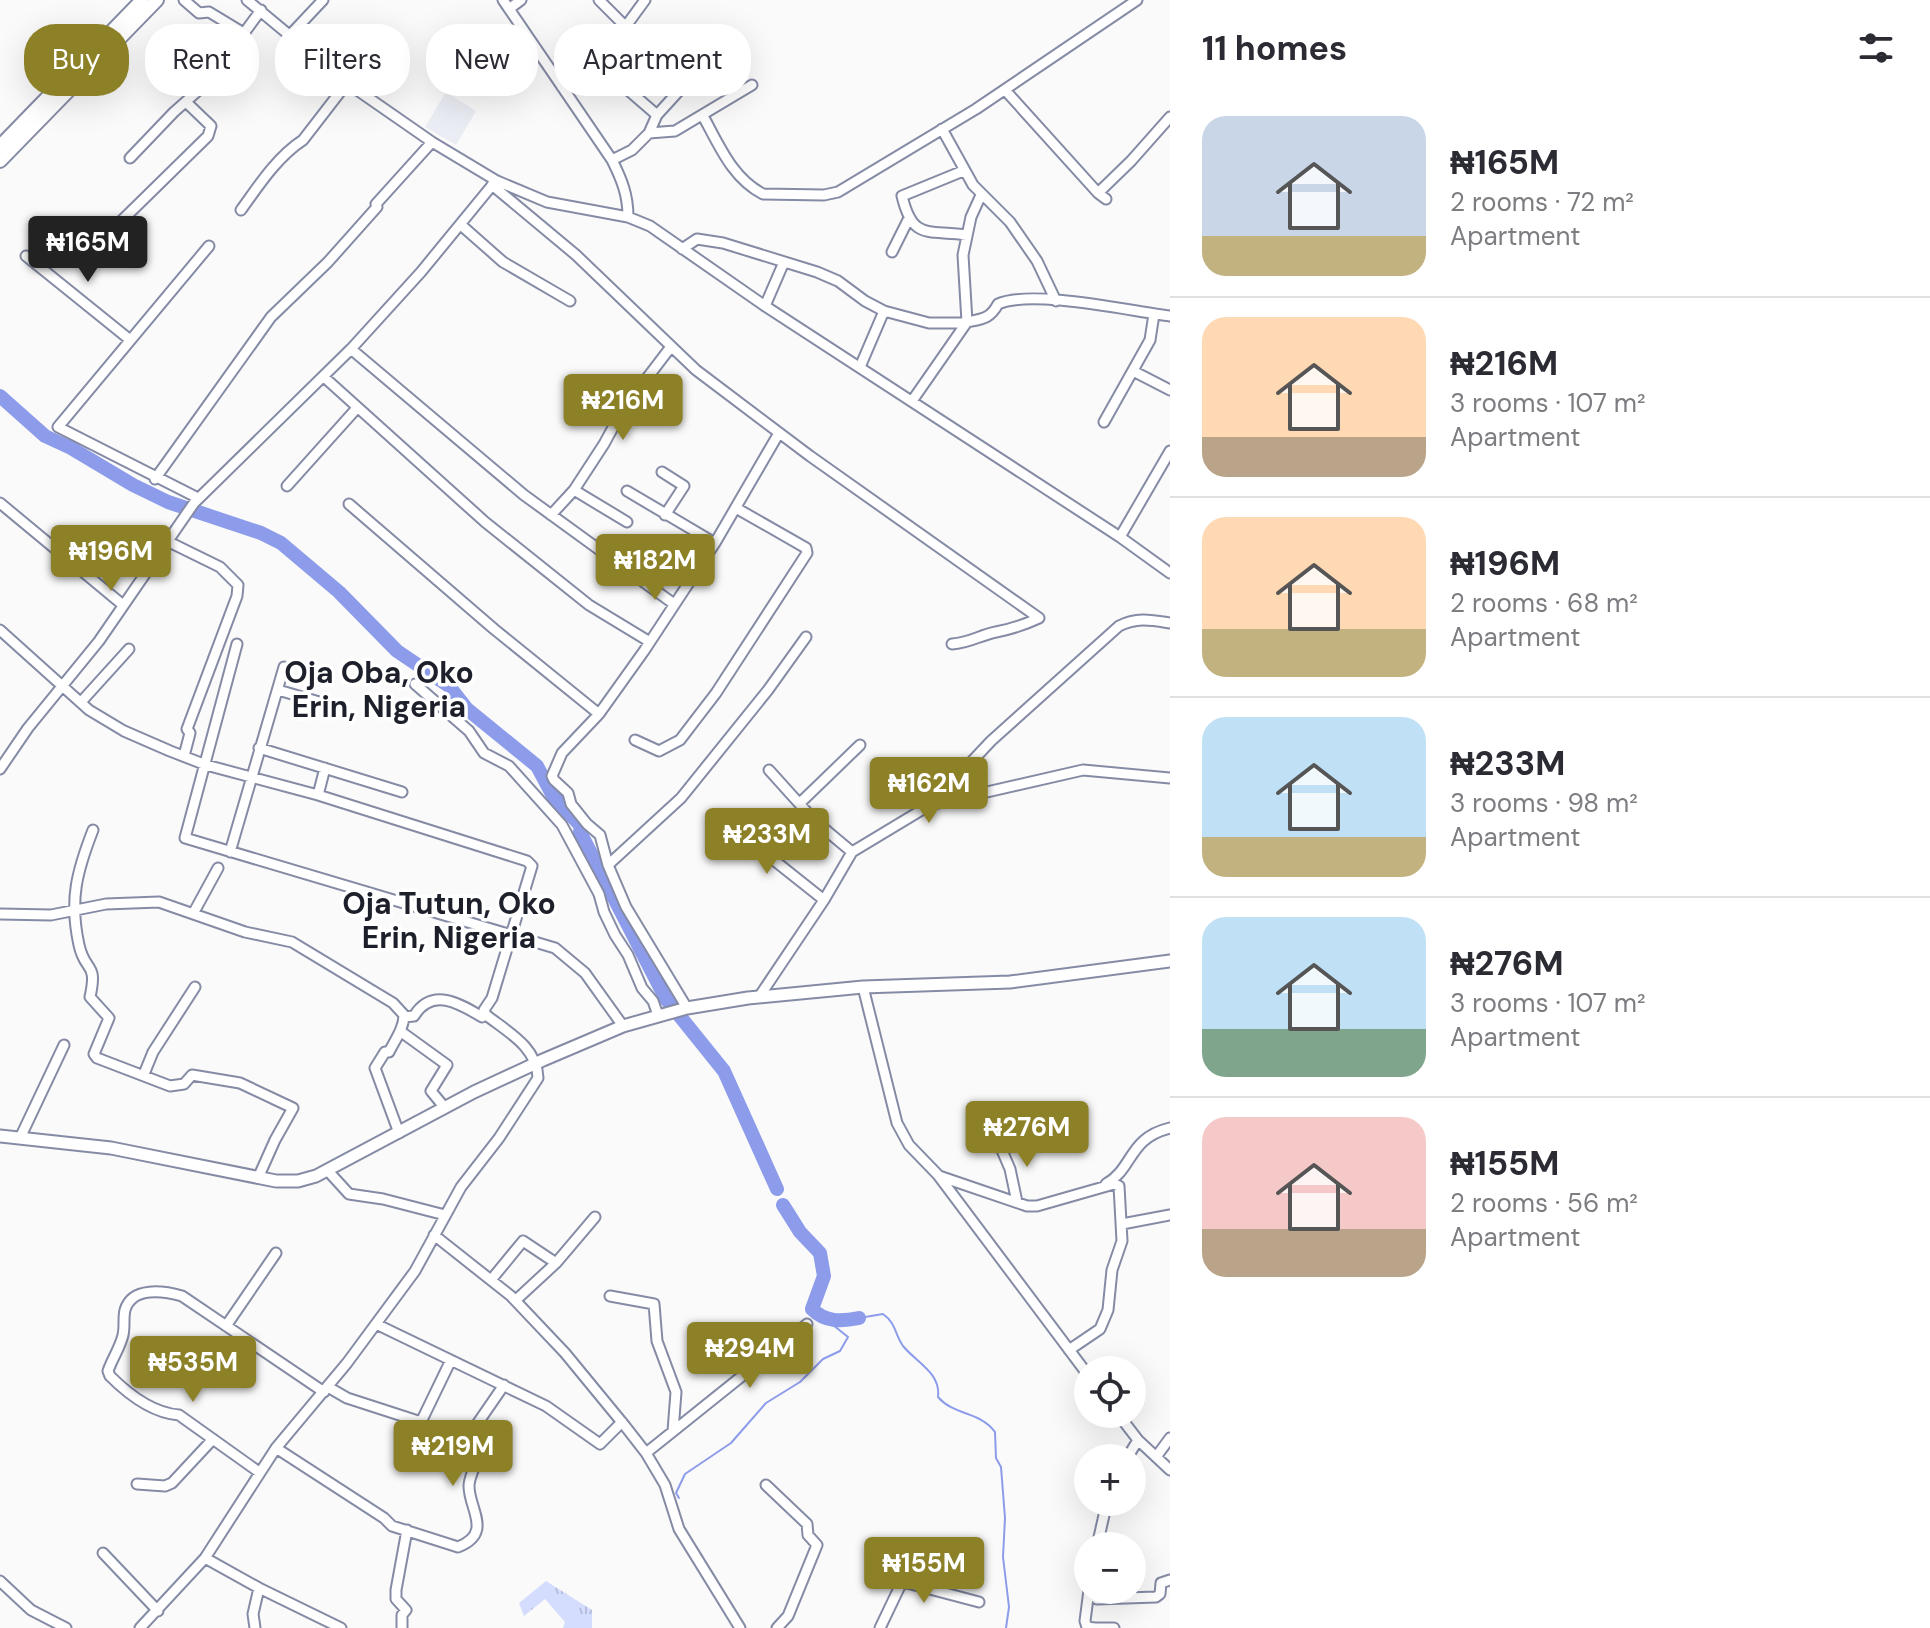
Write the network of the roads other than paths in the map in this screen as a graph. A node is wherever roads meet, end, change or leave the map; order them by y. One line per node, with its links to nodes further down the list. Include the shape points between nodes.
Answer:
1 (142, 0): 34 (highway)
2 (157, 0): 37 (highway)
3 (184, 0): 12 (street, via 199,13 209,12)
4 (247, 0): 11 (street)
5 (323, 0): 15 (street)
6 (521, 0): 10 (street)
7 (599, 0): 16 (street)
8 (645, 0): 17 (street)
9 (1137, 0): 20 (street)
10 (506, 4): 18 (street)
11 (261, 10): 13 (street); 14 (street)
12 (229, 24)
13 (251, 24)
14 (278, 24)
15 (300, 24)
16 (623, 24)
17 (628, 24)
18 (554, 75)
19 (752, 85): 29 (street)
20 (1005, 90): 30 (street, via 1102,196); 31 (street)
21 (193, 96): 27 (street)
22 (337, 96): 41 (street)
23 (366, 96): 33 (street)
24 (568, 96): 36 (street)
25 (635, 96): 28 (street)
26 (674, 96): 28 (street)
27 (186, 102): 35 (street); 50 (street, via 211,126 208,136)
28 (657, 115): 32 (street)
29 (703, 116): 31 (street, via 735,172 763,194 838,192); 32 (street, via 675,131)
30 (1170, 117)
31 (942, 129): 38 (street)
32 (649, 133): 36 (street)
33 (432, 142): 39 (street); 72 (street, via 376,204 373,214 271,317)
34 (0, 146)
35 (130, 158)
36 (612, 160): 42 (street, via 628,199)
37 (0, 161)
38 (963, 171): 40 (street); 43 (street, via 902,196)
39 (494, 183): 42 (street, via 547,202); 44 (street); 60 (street)
40 (981, 195): 45 (street); 53 (street, via 1010,222)
41 (241, 210)
42 (628, 217): 47 (street)
43 (908, 220): 45 (street, via 938,234); 48 (street)
44 (461, 225): 52 (street, via 503,262); 61 (street)
45 (967, 235): 58 (street)
46 (209, 246): 59 (street)
47 (682, 249): 51 (street, via 703,240); 54 (street)
48 (892, 252)
49 (26, 256): 59 (street)
50 (85, 261)
51 (784, 262): 54 (street); 55 (street, via 838,281)
52 (570, 301)
53 (1056, 301): 56 (street); 58 (street, via 1003,302 992,315)
54 (765, 306): 62 (street)
55 (884, 311): 58 (street, via 929,323); 62 (street)
56 (1154, 314): 57 (street); 63 (street, via 1151,337)
57 (1170, 316)
58 (965, 323): 66 (street)
59 (129, 339): 72 (street, via 58,427)
60 (670, 348): 69 (street); 74 (street, via 622,411)
61 (351, 349): 64 (street); 80 (street)
62 (860, 367): 66 (street)
63 (1133, 371): 65 (street); 68 (street)
64 (324, 377): 67 (street); 76 (street)
65 (1170, 390)
66 (912, 401): 83 (street)
67 (357, 408): 73 (street); 92 (street, via 566,587)
68 (1104, 422)
69 (779, 433): 79 (street); 94 (street, via 1039,618)
70 (1170, 451): 83 (street)
71 (662, 472): 81 (street, via 684,486)
72 (155, 479): 76 (street)
73 (287, 486)
74 (574, 490): 80 (street); 82 (street)
75 (627, 491): 81 (street)
76 (196, 501): 84 (street)
77 (0, 503): 88 (street)
78 (349, 504): 102 (street)
79 (736, 508): 85 (street); 103 (street, via 807,553 680,740 657,751)
80 (551, 515): 87 (street)
81 (665, 515): 85 (street)
82 (627, 522)
83 (1120, 537): 86 (street)
84 (167, 541): 88 (street); 106 (street, via 220,567 238,585 187,729)
85 (715, 543): 87 (street)
86 (1170, 573)
87 (674, 604): 92 (street)
88 (123, 605): 98 (street)
89 (1170, 623): 116 (street, via 1143,619 1119,626 991,741)
90 (0, 630): 98 (street)
91 (806, 637): 121 (street, via 681,798)
92 (650, 642): 102 (street)
93 (237, 644): 107 (street)
94 (952, 644)
95 (129, 649): 100 (street)
96 (284, 667): 99 (street)
97 (415, 684): 134 (street, via 469,731 484,753 509,766 562,825)
98 (61, 685): 100 (street); 109 (street)
99 (278, 690): 101 (street); 105 (street)
100 (81, 702): 106 (street, via 124,731)
101 (340, 708)
102 (599, 714): 121 (street, via 562,753 552,776 600,835)
103 (635, 740)
104 (860, 745): 115 (street)
105 (259, 748): 108 (street); 111 (street)
106 (184, 756): 107 (street)
107 (206, 765): 111 (street); 119 (street, via 185,838)
108 (325, 768): 113 (street); 114 (street)
109 (0, 769)
110 (769, 770): 115 (street)
111 (250, 777): 114 (street); 119 (street)
112 (1170, 778): 116 (street, via 1083,770)
113 (402, 792)
114 (318, 795): 127 (street, via 527,861 532,866)
115 (800, 803): 120 (street)
116 (930, 805): 120 (street)
117 (731, 826): 123 (street)
118 (93, 830): 124 (street, via 77,872)
119 (230, 852): 127 (street)
120 (852, 852): 123 (street)
121 (608, 865): 132 (street)
122 (218, 868): 125 (street)
123 (824, 900): 131 (street)
124 (76, 910): 125 (street, via 159,902); 126 (street); 140 (street, via 79,946 94,975 90,999 109,1018 94,1054)
125 (194, 912): 135 (street, via 245,932 292,942 393,1003)
126 (0, 914)
127 (511, 935): 133 (street); 136 (street, via 565,956 600,991)
128 (1170, 961): 130 (main road, via 1010,982)
129 (195, 987): 140 (street)
130 (863, 987): 131 (main road); 148 (street, via 897,1123 909,1145)
131 (759, 997): 132 (main road)
132 (684, 1008): 134 (main road)
133 (486, 1015): 135 (street, via 458,1002 434,1000 421,1005 414,1016); 139 (street, via 526,1046)
134 (658, 1015): 136 (main road)
135 (404, 1017): 137 (street)
136 (623, 1026): 139 (main road)
137 (400, 1031): 141 (street, via 447,1065 431,1087); 144 (street, via 375,1068)
138 (64, 1045): 146 (street)
139 (534, 1064): 141 (main road); 152 (street, via 538,1078 528,1096)
140 (144, 1074): 149 (street, via 170,1086 184,1084 192,1075 240,1083 293,1108)
141 (445, 1108): 144 (main road)
142 (1050, 1119): 151 (street, via 1001,1148)
143 (1170, 1128): 150 (street, via 1136,1146 1119,1176)
144 (399, 1133): 147 (main road)
145 (0, 1136): 146 (main road)
146 (20, 1138): 149 (main road, via 111,1148)
147 (328, 1171): 149 (main road, via 298,1181); 152 (street, via 349,1194)
148 (938, 1175): 151 (street); 165 (street)
149 (258, 1178)
150 (1097, 1189): 151 (street, via 1047,1205); 155 (street, via 1119,1186)
151 (1017, 1202)
152 (445, 1215): 156 (street)
153 (1170, 1215): 155 (street)
154 (595, 1217): 158 (street)
155 (1122, 1224): 165 (street, via 1104,1322)
156 (434, 1235): 159 (street); 162 (street)
157 (276, 1253): 164 (street)
158 (556, 1263): 159 (street, via 523,1241); 161 (street)
159 (491, 1280): 161 (street)
160 (610, 1296): 172 (street, via 654,1304 657,1341 676,1392)
161 (516, 1300): 170 (street)
162 (376, 1324): 167 (street); 169 (street)
163 (807, 1324): 172 (street)
164 (226, 1326): 169 (street); 174 (street, via 182,1296 156,1290 134,1297 124,1311 123,1337 108,1371 138,1400 179,1415)
165 (1069, 1350): 166 (street)
166 (1074, 1357)
167 (450, 1362): 168 (street); 169 (street, via 421,1422)
168 (504, 1385): 170 (street, via 546,1406 600,1444); 184 (street, via 473,1430 482,1447 469,1486 477,1517 474,1535 464,1545 452,1546)
169 (326, 1390): 177 (street)
170 (622, 1422): 178 (street)
171 (1129, 1428): 175 (street)
172 (673, 1431): 178 (street)
173 (1170, 1438): 179 (street)
174 (213, 1439): 181 (street); 182 (street, via 172,1483)
175 (1138, 1440): 176 (street); 179 (street)
176 (1136, 1444)
177 (276, 1448): 181 (street); 184 (street, via 392,1526)
178 (646, 1453): 200 (street, via 670,1498 679,1529)
179 (1156, 1457): 180 (street)
180 (1170, 1470)
181 (259, 1472): 186 (street)
182 (137, 1484)
183 (766, 1485): 201 (street, via 807,1524 817,1545 788,1616)
184 (407, 1530): 199 (street, via 396,1586 396,1599 406,1610)
185 (103, 1553): 194 (street)
186 (205, 1558): 189 (street); 194 (street)
187 (1170, 1580): 191 (street, via 1161,1583 1156,1597)
188 (0, 1581): 190 (street)
189 (259, 1588): 197 (street); 198 (street)
190 (4, 1593): 195 (street)
191 (1146, 1597)
192 (979, 1602): 202 (street, via 901,1584)
193 (1087, 1604): 203 (street, via 1087,1627)
194 (158, 1611): 196 (street)
195 (66, 1628)
196 (140, 1628)
197 (255, 1628)
198 (341, 1628)
199 (402, 1628)
200 (740, 1628)
201 (777, 1628)
202 (880, 1628)
203 (1096, 1628): 204 (street)
204 (1114, 1628)

